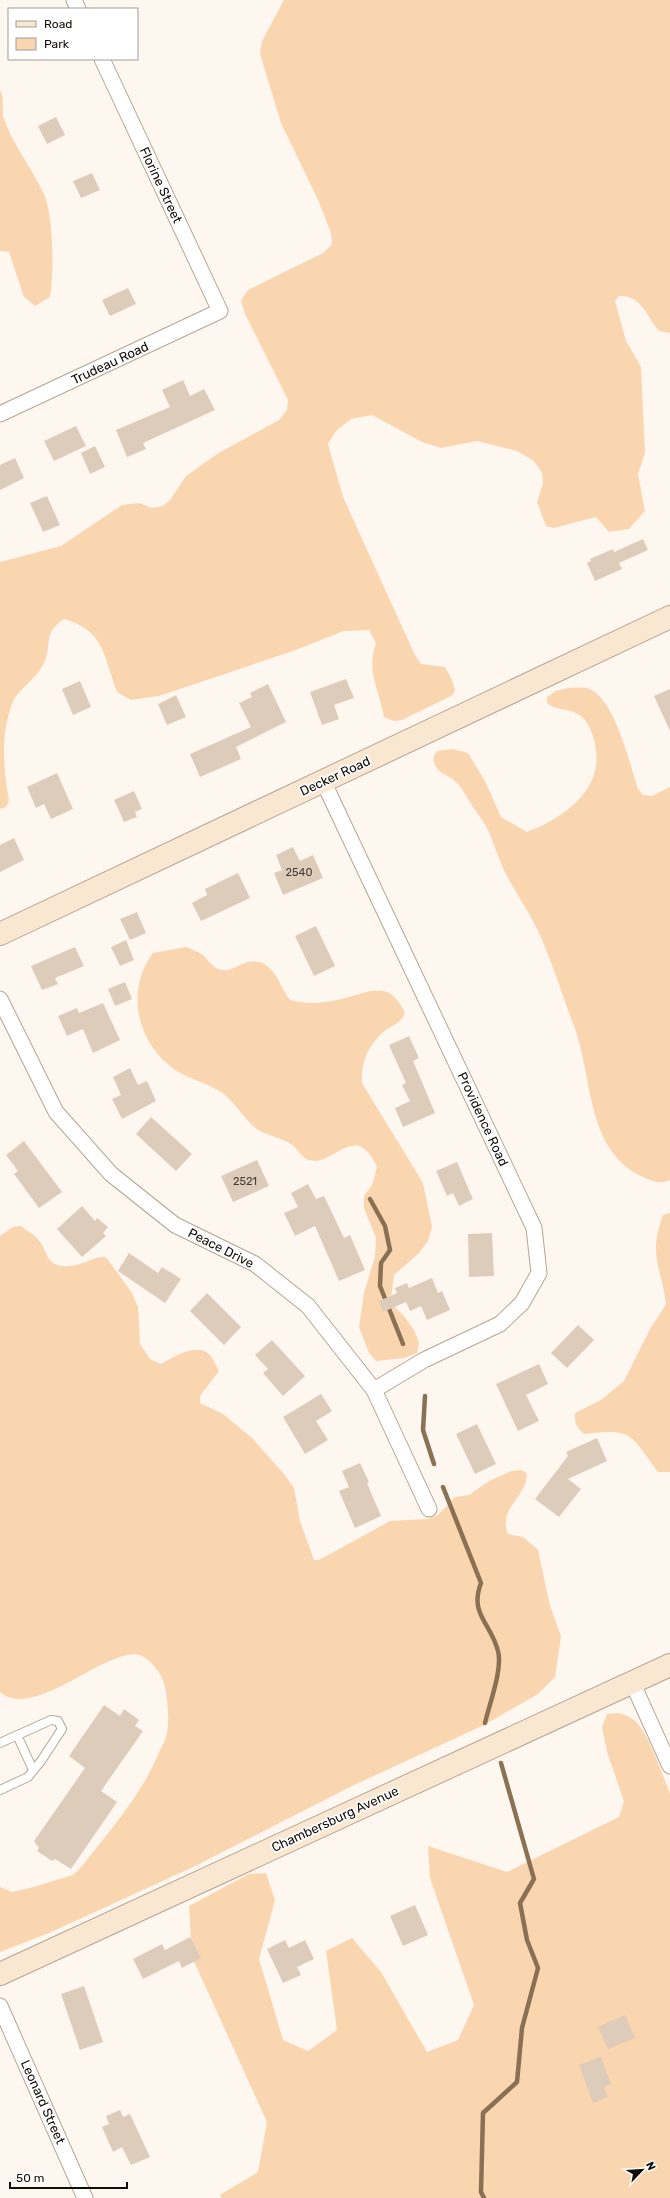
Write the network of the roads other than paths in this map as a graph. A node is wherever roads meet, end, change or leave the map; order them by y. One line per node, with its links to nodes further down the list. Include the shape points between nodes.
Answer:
1 (102, 60): 2 (street, Florine Street)
2 (220, 312): 3 (street, Trudeau Road)
3 (0, 414)
4 (670, 617): 5 (street, Decker Road)
5 (323, 781): 6 (street, Decker Road); 8 (street, Providence Road, via 534,1228 539,1273 522,1303 500,1324 424,1360)
6 (0, 934)
7 (0, 1000): 8 (street, Peace Drive, via 56,1112 111,1174 175,1225 255,1264 308,1306)
8 (374, 1390): 9 (street, Peace Drive)
9 (429, 1509)
10 (670, 1665): 11 (street, Chambersburg Avenue)
11 (632, 1682): 14 (street); 17 (street, Chambersburg Avenue)
12 (17, 1735): 13 (lane); 15 (lane); 15 (lane, via 51,1720 58,1721 62,1729 59,1737)
13 (0, 1743)
14 (670, 1766)
15 (33, 1770): 16 (lane, via 28,1777)
16 (0, 1790)
17 (0, 1974)
18 (0, 2006): 19 (street, Leonard Street)
19 (85, 2198)

